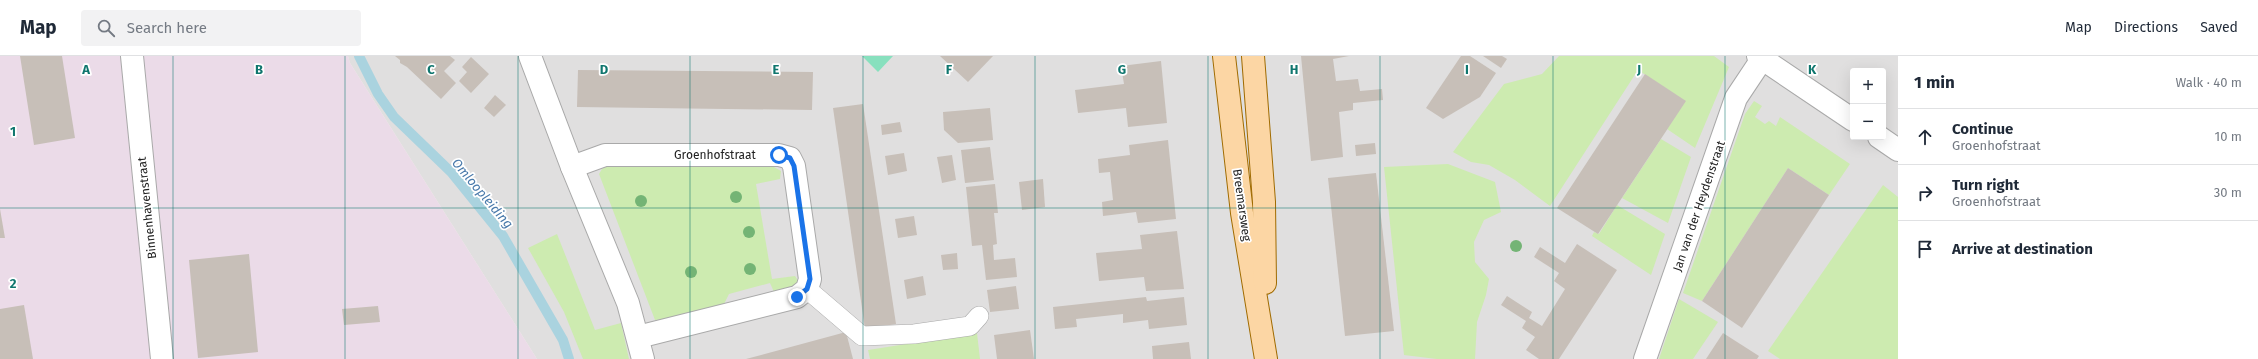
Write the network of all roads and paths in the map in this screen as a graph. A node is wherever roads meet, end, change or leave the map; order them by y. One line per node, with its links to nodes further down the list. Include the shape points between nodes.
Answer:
1 (132, 56): 14 (street, Binnenhavenstraat)
2 (530, 56): 9 (street)
3 (1224, 56): 13 (main road, Breemarsweg, via 1242,213)
4 (1253, 56): 13 (main road, Breemarsweg, via 1264,202)
5 (1760, 57): 6 (street); 16 (street, Jan van der Heydenstraat, via 1736,98)
6 (1850, 118)
7 (1883, 140): 8 (street)
8 (1898, 150)
9 (572, 167): 10 (street, Groenhofstraat, via 605,155 779,155 790,158 794,166 810,279); 12 (street, via 628,303)
10 (807, 289): 11 (lane, via 862,336 914,334 970,326); 12 (street, via 797,297)
11 (979, 316)
12 (638, 337): 15 (street)
13 (1266, 356)
14 (162, 359)
15 (643, 359)
16 (1645, 359)

